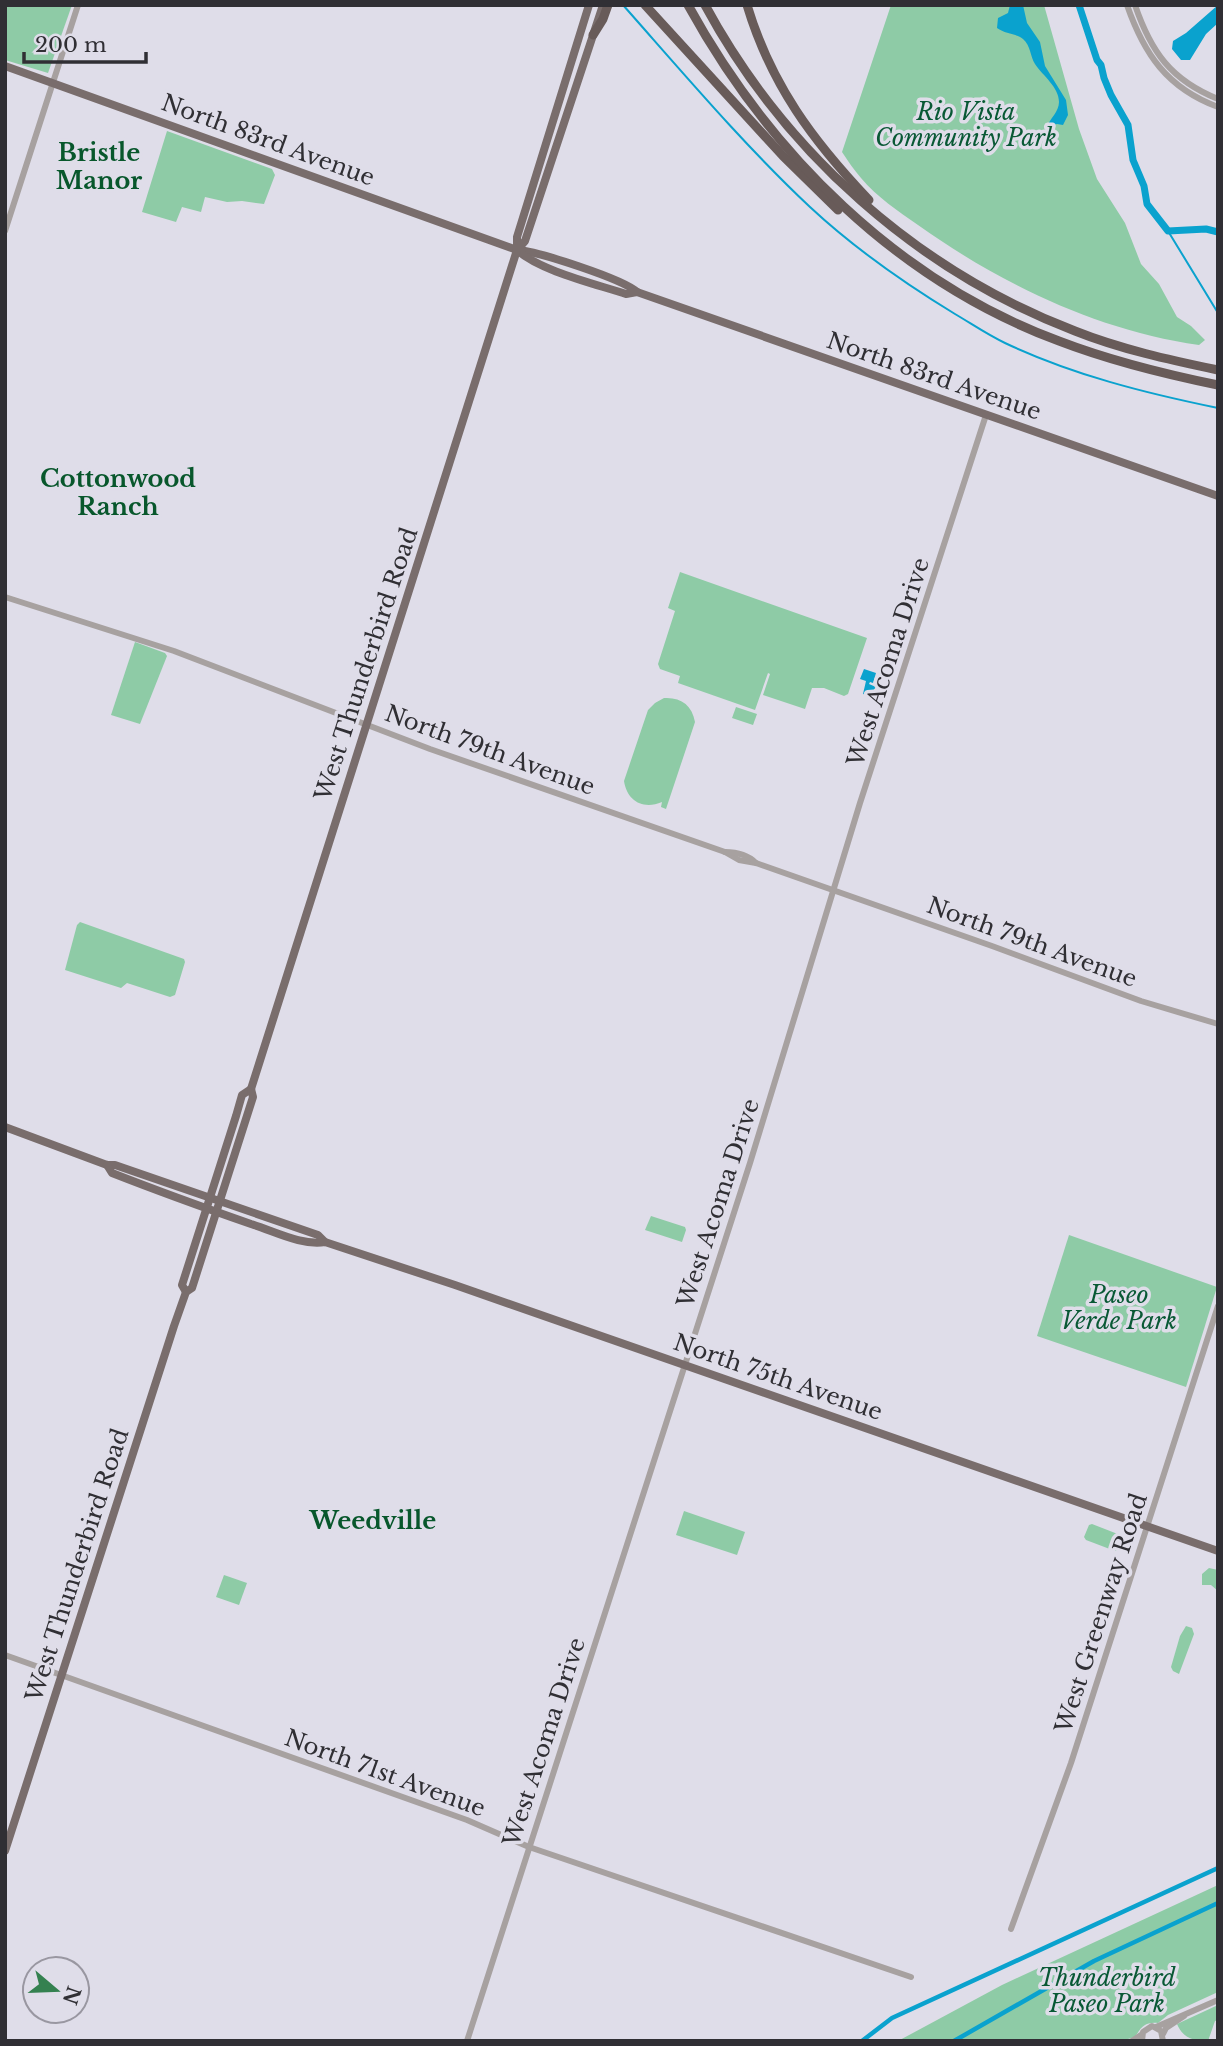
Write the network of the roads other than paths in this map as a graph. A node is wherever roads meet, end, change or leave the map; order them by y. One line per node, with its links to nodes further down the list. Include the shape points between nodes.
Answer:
1 (78, 5): 13 (street)
2 (589, 5): 18 (main road, West Thunderbird Road, via 517,237)
3 (603, 5): 11 (main road, West Thunderbird Road)
4 (608, 5): 11 (highway)
5 (645, 5): 19 (highway, via 802,176 852,222)
6 (688, 5): 19 (highway, via 721,63 783,145 841,205)
7 (705, 5): 16 (highway, via 781,120 839,181)
8 (747, 5): 16 (highway, via 766,57 793,108 819,145)
9 (1127, 5): 15 (street, via 1156,64 1183,89)
10 (1135, 5): 14 (street, via 1145,34 1167,66 1192,87)
11 (593, 35): 18 (main road, West Thunderbird Road, via 525,241)
12 (5, 66): 13 (main road, North 83rd Avenue)
13 (52, 83): 17 (street); 18 (main road, North 83rd Avenue)
14 (1218, 99)
15 (1218, 107)
16 (888, 223): 20 (highway, via 985,290 1047,320 1110,343)
17 (5, 231)
18 (517, 250): 22 (main road, North 83rd Avenue, via 541,265 626,294 637,292); 25 (main road, West Thunderbird Road)
19 (896, 252): 21 (highway, via 960,294 1056,341 1145,369)
20 (1217, 370)
21 (1218, 385)
22 (986, 415): 23 (main road, North 83rd Avenue); 26 (street, West Acoma Drive)
23 (1218, 496)
24 (5, 597): 25 (street, North 79th Avenue, via 163,648)
25 (367, 724): 26 (street, North 79th Avenue); 28 (main road, West Thunderbird Road)
26 (834, 890): 27 (street, North 79th Avenue, via 1161,1008); 38 (street, West Acoma Drive)
27 (1218, 1024)
28 (251, 1089): 31 (main road, West Thunderbird Road, via 242,1095); 32 (main road, West Thunderbird Road, via 253,1097)
29 (5, 1127): 30 (main road, North 75th Avenue)
30 (107, 1165): 31 (main road, North 75th Avenue); 33 (main road, North 75th Avenue, via 112,1173)
31 (210, 1198): 32 (main road, North 75th Avenue); 33 (main road, West Thunderbird Road)
32 (221, 1201): 34 (main road, West Thunderbird Road); 35 (main road, North 75th Avenue, via 318,1235)
33 (207, 1209): 34 (main road, North 75th Avenue); 36 (main road, West Thunderbird Road, via 182,1287)
34 (218, 1212): 35 (main road, North 75th Avenue, via 287,1236); 36 (main road, West Thunderbird Road, via 192,1288)
35 (325, 1242): 38 (main road, North 75th Avenue)
36 (186, 1292): 42 (main road, West Thunderbird Road)
37 (1218, 1306): 39 (street, West Greenway Road)
38 (683, 1364): 39 (main road, North 75th Avenue); 43 (street, West Acoma Drive)
39 (1148, 1526): 40 (main road, North 75th Avenue); 45 (street, West Greenway Road)
40 (1218, 1551)
41 (5, 1655): 42 (street, North 71st Avenue)
42 (62, 1676): 43 (street, North 71st Avenue, via 467,1820); 44 (main road, West Thunderbird Road)
43 (529, 1847): 46 (street, North 71st Avenue); 52 (street, West Acoma Drive)
44 (5, 1851)
45 (1011, 1929)
46 (911, 1977)
47 (1218, 2000): 48 (street)
48 (1186, 2014): 49 (street); 50 (street, via 1165,2029)
49 (1156, 2027): 50 (street); 51 (street, via 1149,2027)
50 (1163, 2037)
51 (1141, 2038): 53 (street)
52 (467, 2041)
53 (1132, 2041)

